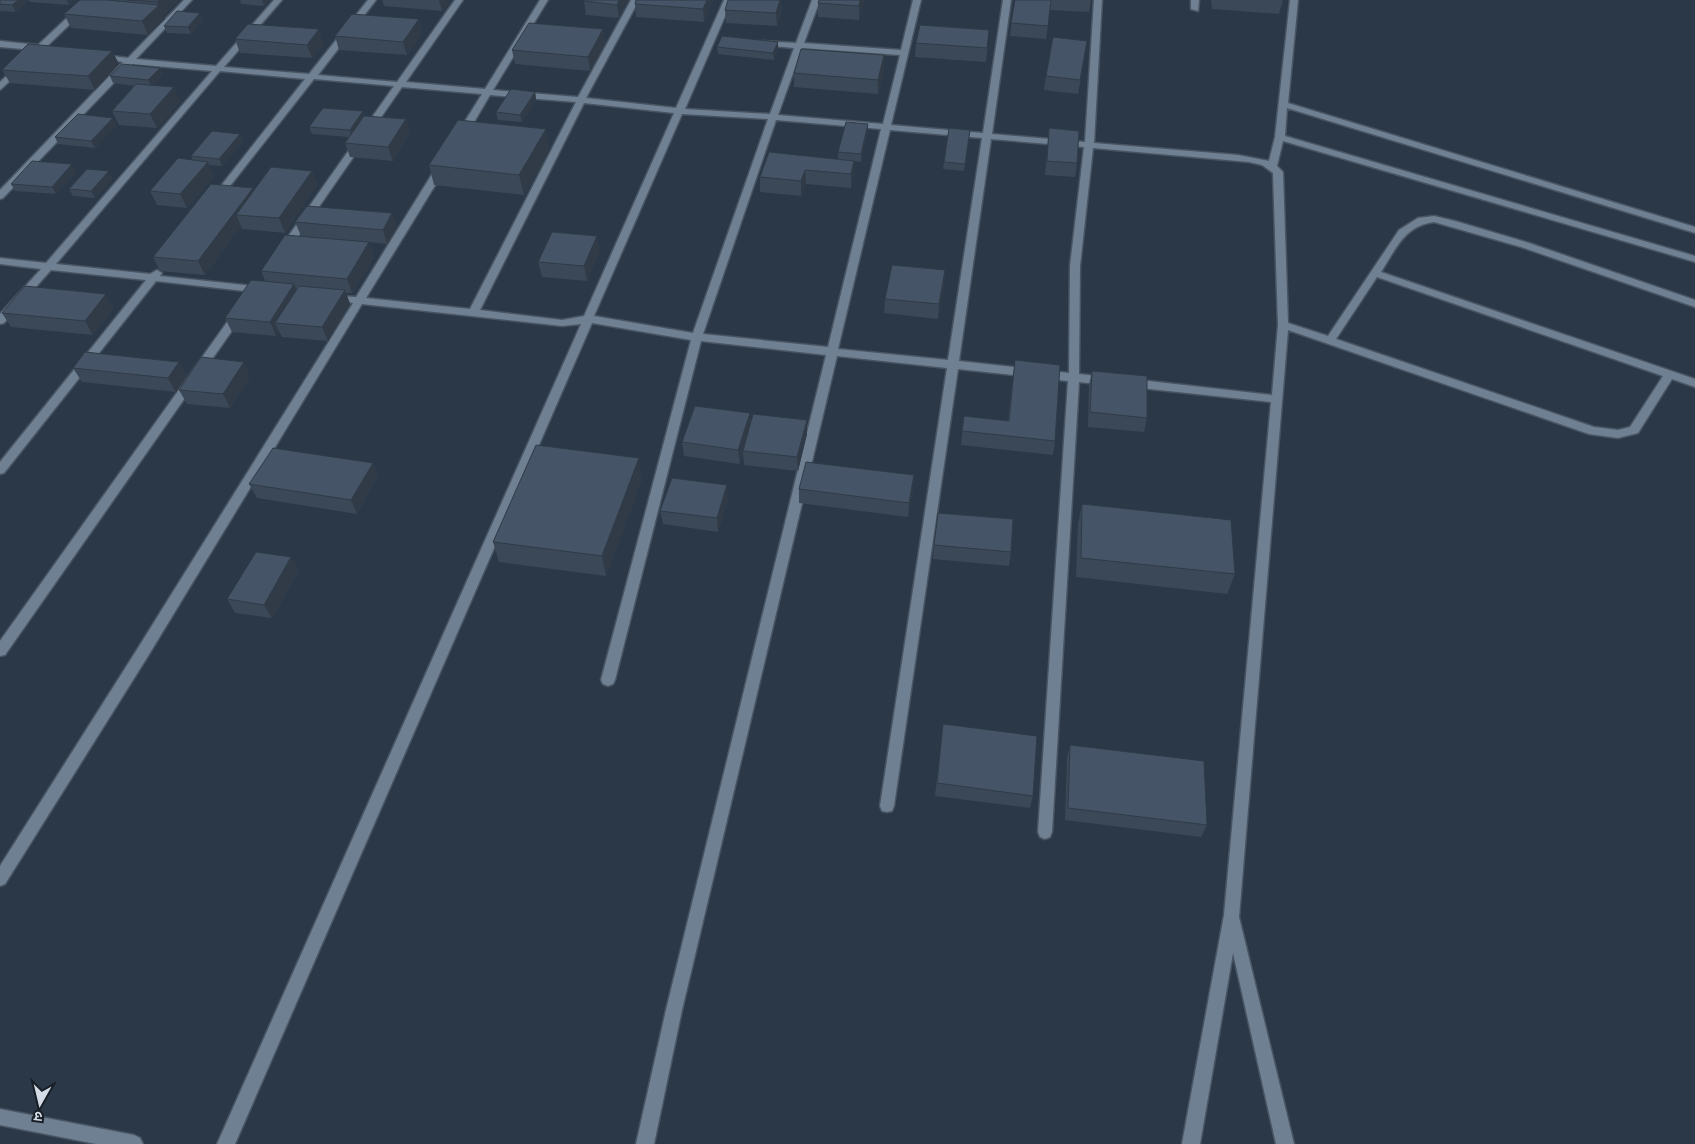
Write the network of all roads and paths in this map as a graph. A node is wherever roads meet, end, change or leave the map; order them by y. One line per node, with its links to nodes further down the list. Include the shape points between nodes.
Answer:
1 (92, 0): 17 (street)
2 (188, 0): 21 (street)
3 (278, 0): 22 (street)
4 (372, 0): 23 (street)
5 (459, 0): 24 (street)
6 (544, 0): 26 (street)
7 (635, 0): 27 (street)
8 (728, 0): 29 (street, via 717,39)
9 (816, 0): 16 (street)
10 (917, 0): 19 (street)
11 (1007, 0): 32 (street)
12 (1098, 0): 35 (street)
13 (1294, 0): 28 (street)
14 (751, 42): 16 (street)
15 (0, 44): 17 (street)
16 (799, 45): 19 (street); 30 (street)
17 (41, 47): 18 (street); 25 (street)
18 (59, 50)
19 (904, 53): 31 (street)
20 (86, 54): 21 (street)
21 (130, 61): 22 (street); 38 (street)
22 (217, 68): 23 (street); 45 (street)
23 (312, 76): 24 (street); 39 (street)
24 (400, 84): 26 (street); 41 (street)
25 (0, 87)
26 (488, 92): 27 (street); 34 (street)
27 (581, 100): 29 (street); 53 (street)
28 (1283, 104): 33 (street); 40 (street)
29 (679, 111): 30 (street); 54 (street)
30 (773, 117): 31 (street); 57 (street)
31 (886, 127): 32 (street); 59 (street)
32 (987, 136): 35 (street); 60 (street)
33 (1280, 137): 37 (street); 42 (street)
34 (457, 142)
35 (1089, 145): 37 (street, via 1238,158); 62 (street, via 1075,266)
36 (447, 159): 51 (street)
37 (1272, 166): 56 (street, via 1278,172)
38 (0, 196)
39 (208, 208)
40 (1695, 230)
41 (280, 256)
42 (1695, 259)
43 (0, 261): 45 (street)
44 (166, 262): 47 (street)
45 (49, 267): 47 (street); 55 (street)
46 (1375, 272): 52 (street, via 1402,232 1418,221 1434,219 1525,244); 58 (street); 61 (street)
47 (153, 278): 49 (street); 65 (street)
48 (275, 291): 49 (street)
49 (254, 293): 66 (street)
50 (322, 296): 51 (street)
51 (360, 300): 53 (street); 70 (street)
52 (1695, 304)
53 (473, 313): 54 (street, via 562,323)
54 (589, 319): 57 (street); 75 (street)
55 (0, 321)
56 (1283, 325): 58 (street); 64 (street)
57 (696, 337): 59 (street); 67 (street)
58 (1330, 341): 61 (street, via 1593,431 1618,434 1634,430)
59 (832, 351): 60 (street); 76 (street, via 674,1010)
60 (953, 364): 62 (street); 68 (street)
61 (1670, 374): 63 (street)
62 (1074, 377): 64 (street); 69 (street)
63 (1695, 383)
64 (1277, 399): 71 (street)
65 (0, 470)
66 (0, 651)
67 (608, 680)
68 (888, 806)
69 (1045, 832)
70 (0, 878)
71 (1232, 915): 77 (street); 78 (street)
72 (0, 1117): 73 (street)
73 (93, 1139): 74 (street)
74 (134, 1144)
75 (226, 1144)
76 (645, 1144)
77 (1191, 1144)
78 (1286, 1144)

